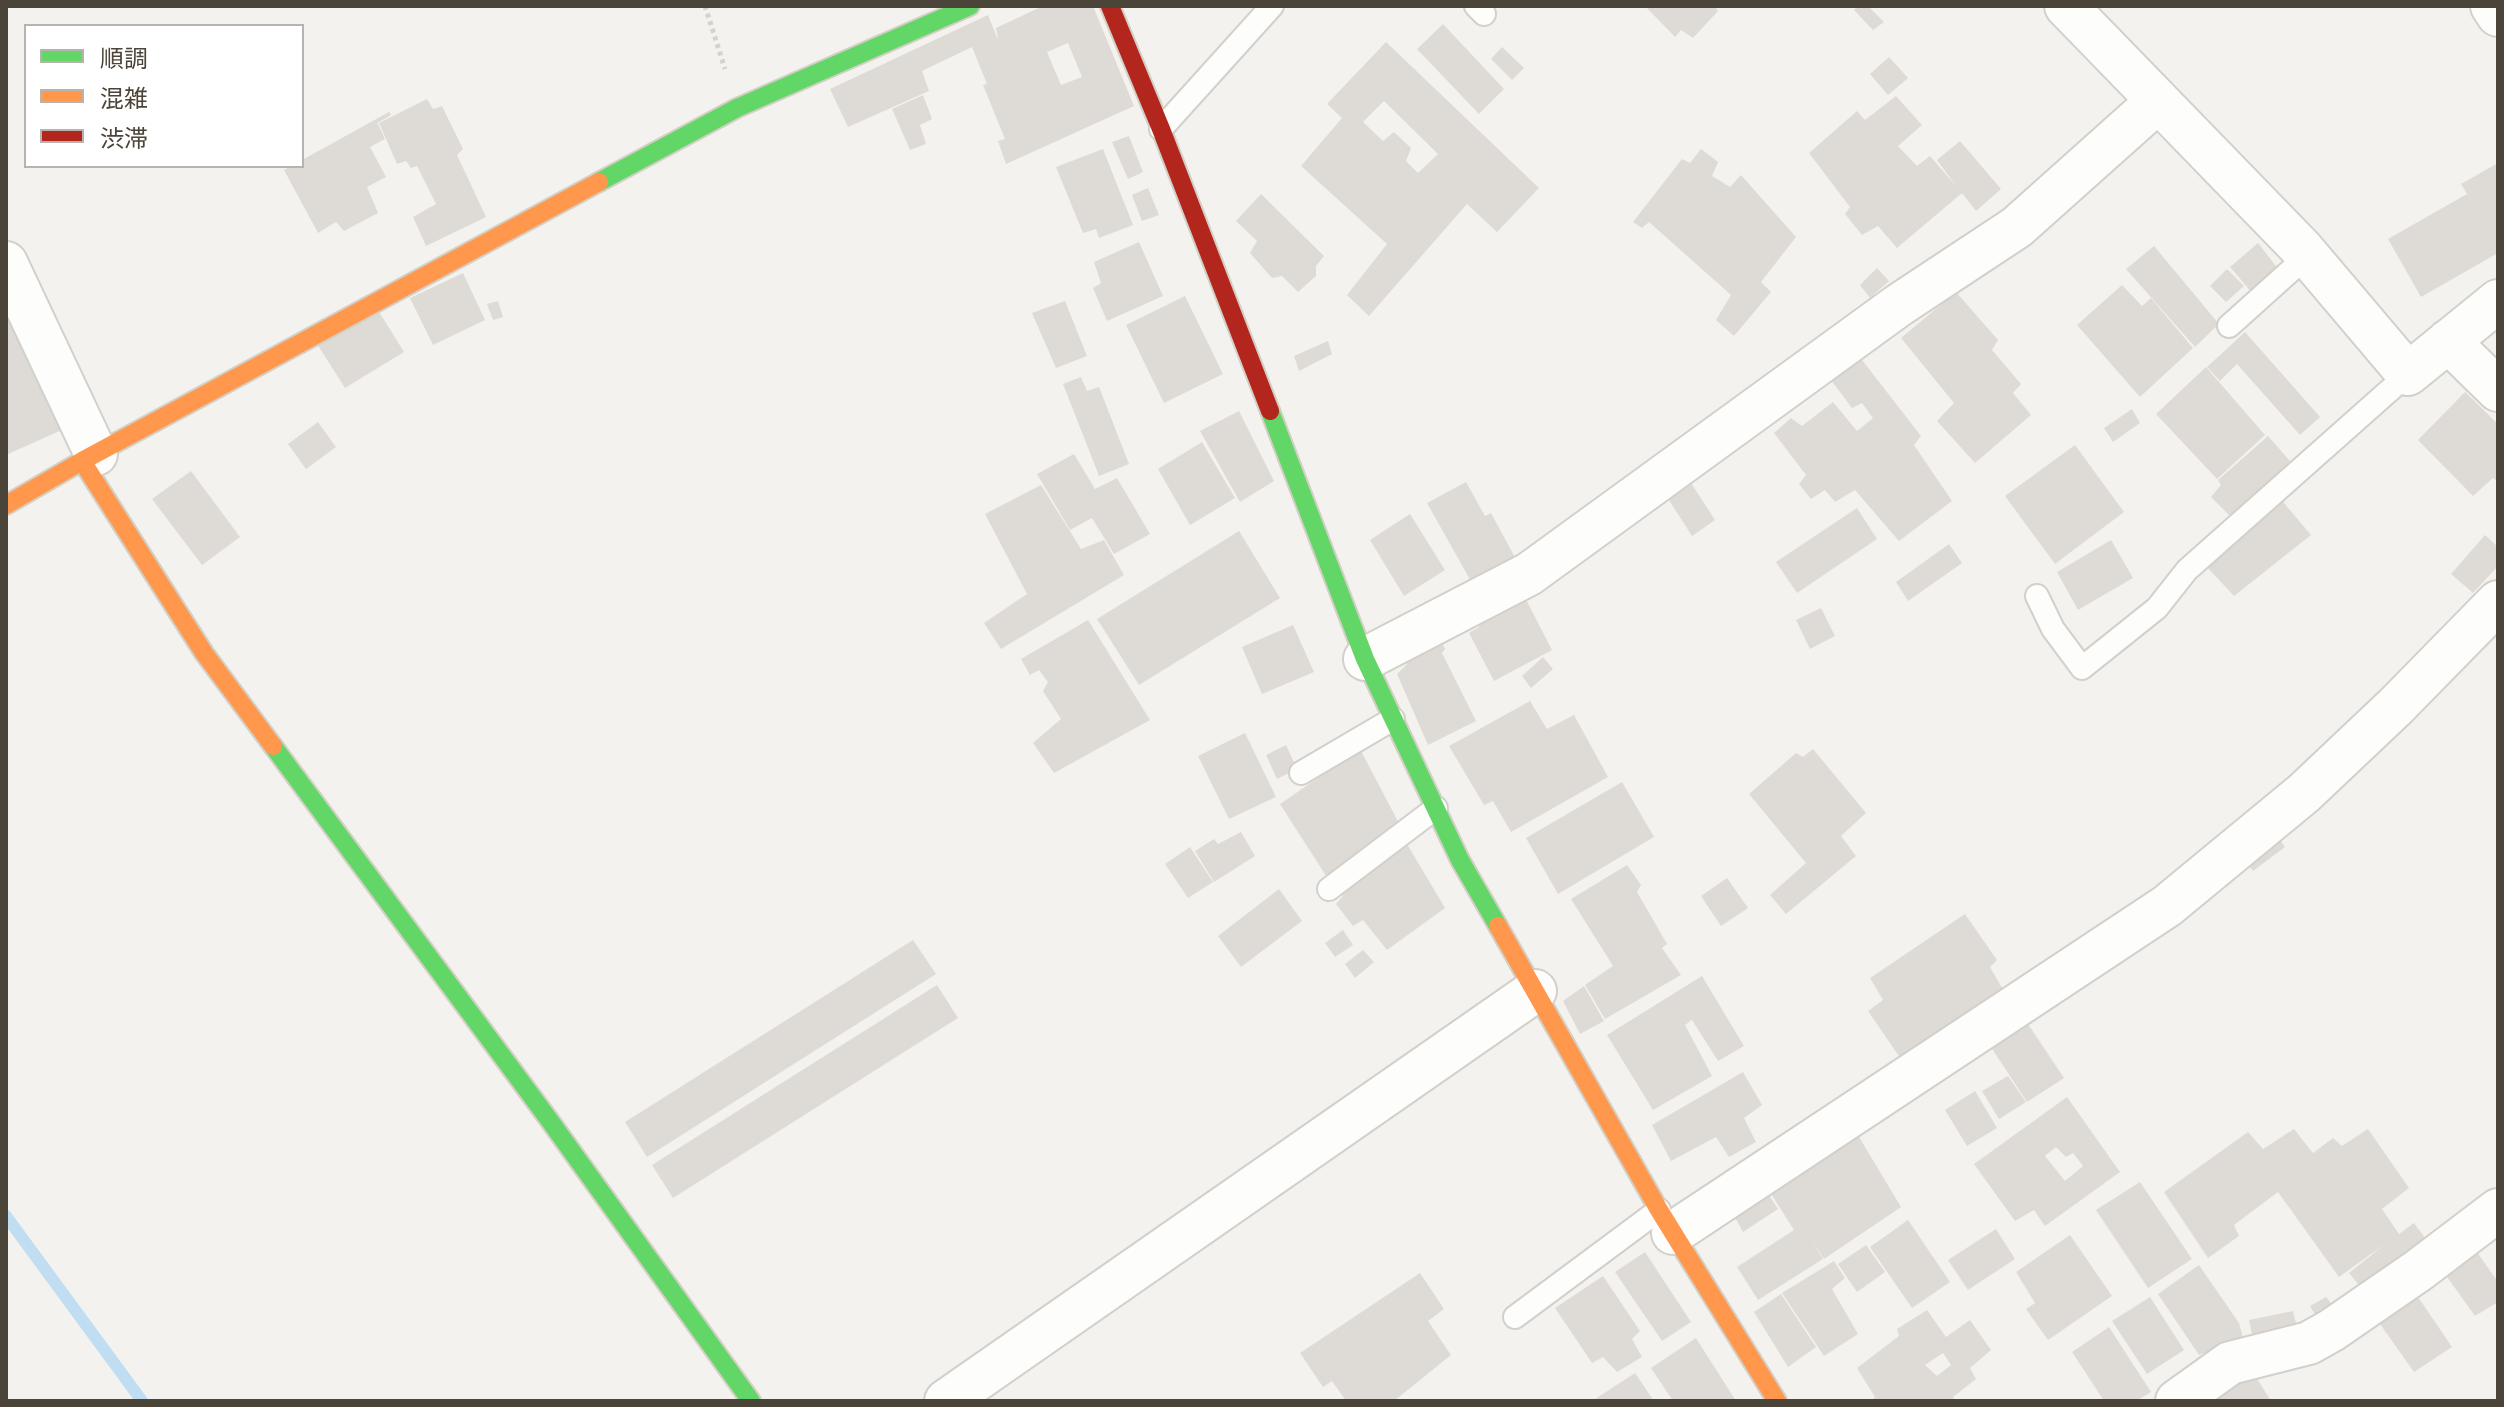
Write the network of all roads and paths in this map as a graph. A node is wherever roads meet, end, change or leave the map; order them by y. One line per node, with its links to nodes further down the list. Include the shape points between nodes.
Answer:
1 (705, 6): 9 (path)
2 (970, 6): 9 (street)
3 (1110, 6): 10 (street)
4 (1272, 6): 10 (lane)
5 (2066, 6): 8 (street)
6 (2492, 6): 7 (street)
7 (2498, 15)
8 (2158, 101): 11 (street); 22 (street, via 2017,227 1899,305 1529,574)
9 (737, 108): 18 (street)
10 (1161, 129): 22 (street)
11 (2307, 256): 14 (lane); 16 (street)
12 (6, 263): 18 (street)
13 (2498, 301): 15 (street)
14 (2229, 326)
15 (2448, 341): 16 (street); 17 (street)
16 (2408, 374): 20 (lane, via 2187,570 2157,608 2082,668)
17 (2498, 390)
18 (89, 457): 19 (street); 31 (street, via 204,653)
19 (6, 505)
20 (2037, 596)
21 (2498, 602): 29 (street, via 2304,793 2167,906)
22 (1365, 659): 23 (street)
23 (1393, 719): 24 (lane); 25 (street)
24 (1301, 773)
25 (1436, 808): 26 (lane); 27 (street)
26 (1329, 889)
27 (1535, 991): 29 (street); 32 (street)
28 (2498, 1210): 34 (street, via 2332,1330 2309,1343 2230,1363)
29 (1666, 1222): 30 (lane); 33 (street)
30 (1515, 1317)
31 (751, 1401)
32 (946, 1401)
33 (1777, 1401)
34 (2177, 1401)

